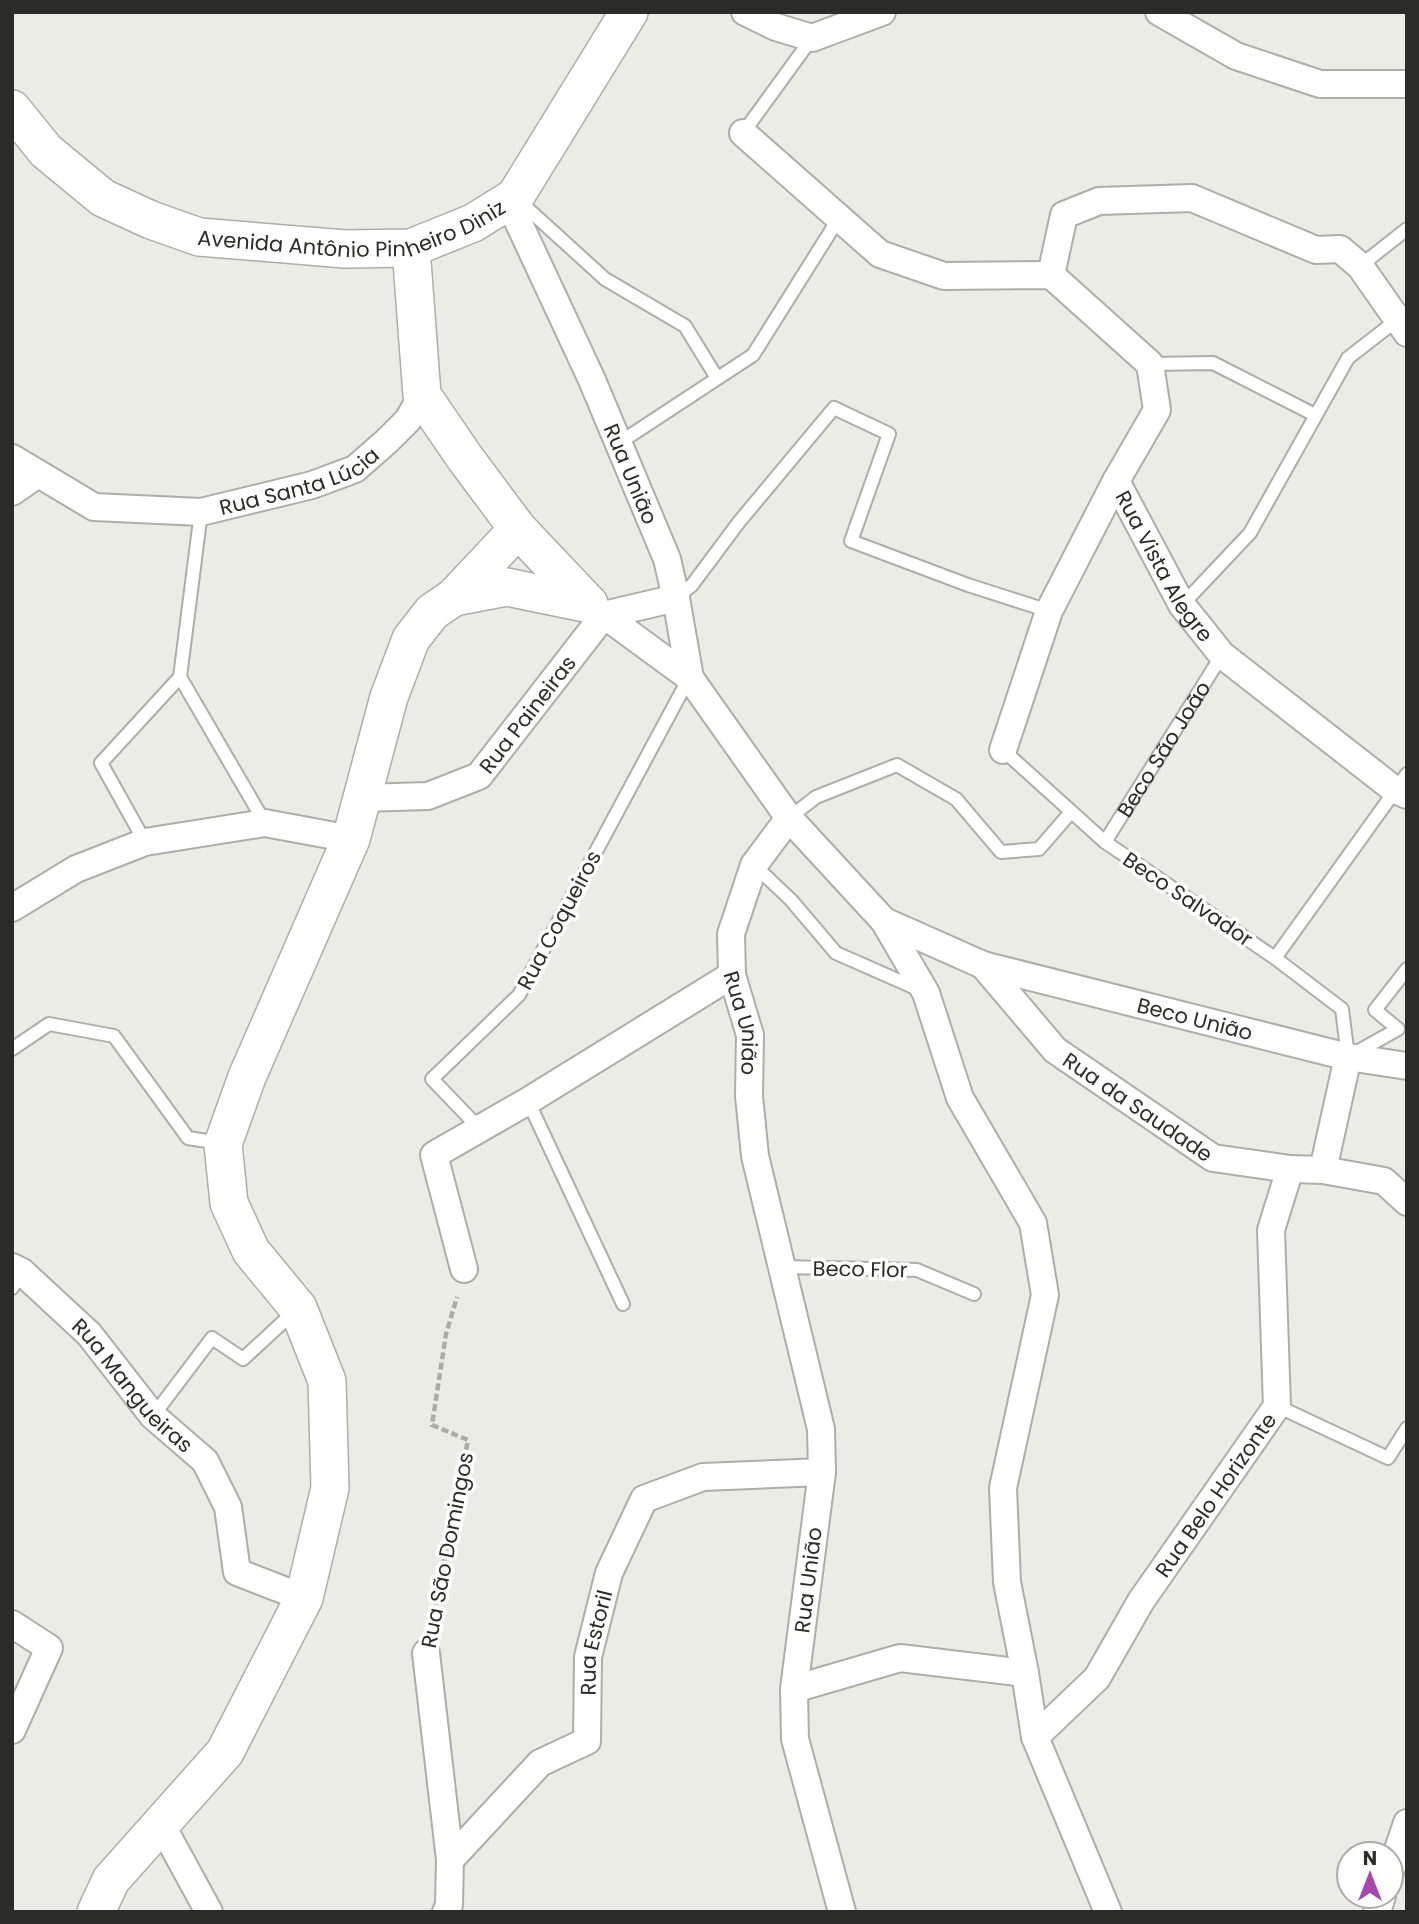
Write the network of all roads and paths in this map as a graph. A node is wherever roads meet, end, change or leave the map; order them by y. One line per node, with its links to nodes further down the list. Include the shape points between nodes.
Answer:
1 (629, 12): 9 (street, Avenida Antônio Pinheiro Diniz)
2 (745, 12): 5 (street)
3 (882, 12): 5 (street)
4 (1158, 12): 6 (street, via 1236,56 1320,84)
5 (812, 38): 8 (lane)
6 (1407, 84)
7 (12, 109): 12 (street, Avenida Antônio Pinheiro Diniz, via 46,151 103,198 199,237 345,249)
8 (743, 133): 10 (street)
9 (512, 199): 12 (street, Avenida Antônio Pinheiro Diniz, via 473,223); 17 (lane, via 605,279 685,326); 20 (street, Rua União)
10 (839, 218): 14 (street, via 880,254 944,276); 17 (lane, via 752,355)
11 (1407, 229): 13 (lane)
12 (411, 248): 18 (street)
13 (1360, 266): 14 (street, via 1340,249 1316,250 1192,198 1099,201 1064,215); 15 (street)
14 (1051, 275): 16 (street)
15 (1402, 326): 19 (lane, via 1348,358)
16 (1150, 364): 19 (lane, via 1213,363); 23 (street, Rua Vista Alegre, via 1157,410)
17 (718, 377): 20 (lane)
18 (422, 395): 25 (street, Rua Santa Lúcia, via 408,420 355,469 313,485); 26 (street)
19 (1315, 415): 29 (lane, via 1250,533)
20 (619, 443): 28 (street, Rua União, via 667,559)
21 (12, 458): 22 (street, Rua Santa Lúcia)
22 (38, 474): 24 (street); 25 (street, Rua Santa Lúcia, via 93,507)
23 (1116, 481): 29 (street, Rua Vista Alegre); 31 (street)
24 (12, 492)
25 (201, 512): 33 (lane)
26 (518, 529): 27 (street); 30 (street)
27 (454, 597): 30 (street, via 507,587); 37 (street, via 432,612 411,639 389,697)
28 (676, 598): 30 (street); 31 (lane, via 692,585 834,408 889,434 851,541); 34 (street, Rua União)
29 (1182, 605): 32 (street, Rua Vista Alegre)
30 (597, 609): 34 (street); 37 (street, Rua Paineiras, via 479,776 428,796)
31 (1049, 611): 35 (street)
32 (1222, 654): 36 (street, Rua Vista Alegre); 43 (lane, Beco São João)
33 (180, 677): 40 (lane); 42 (lane, via 101,763)
34 (690, 678): 39 (street, Rua União); 56 (lane, Rua Coqueiros, via 519,995 432,1079)
35 (1003, 750): 38 (lane, Beco Salvador)
36 (1403, 786): 47 (lane)
37 (363, 798): 41 (street)
38 (1071, 812): 39 (lane, via 1039,849 1001,852 956,799 897,765 816,797); 43 (lane, Beco Salvador)
39 (789, 818): 44 (street, Rua União); 46 (street)
40 (265, 823): 41 (street); 42 (street)
41 (351, 839): 57 (street, via 247,1077)
42 (145, 842): 45 (street, via 76,869)
43 (1105, 842): 47 (lane, Beco Salvador)
44 (754, 865): 50 (street, Rua União, via 731,934); 51 (lane, via 836,953)
45 (12, 908)
46 (884, 921): 48 (street, Beco União); 51 (street)
47 (1275, 958): 53 (lane, Beco Salvador, via 1342,1009)
48 (983, 965): 53 (street, Beco União); 58 (street, Rua da Saudade, via 1055,1050 1213,1158)
49 (1407, 969): 53 (lane, via 1375,1010 1398,1029)
50 (732, 975): 55 (street); 61 (street, Rua União, via 750,1035 749,1096 755,1156)
51 (926, 993): 74 (street, via 960,1098 1034,1223 1045,1296 1003,1488 1007,1582)
52 (12, 1049): 57 (lane, via 49,1024 114,1036 188,1138)
53 (1348, 1057): 54 (street, Beco União); 59 (street)
54 (1407, 1066)
55 (528, 1101): 56 (street); 65 (lane)
56 (480, 1129): 62 (street, via 434,1155)
57 (223, 1144): 66 (street, via 229,1203 251,1251)
58 (1290, 1169): 59 (street, Rua da Saudade); 67 (street, Rua Belo Horizonte, via 1271,1230)
59 (1323, 1170): 60 (street, Rua da Saudade, via 1384,1181)
60 (1407, 1202)
61 (782, 1267): 64 (lane, Beco Flor, via 917,1270); 70 (street, Rua União, via 821,1429)
62 (464, 1269): 73 (path, Rua São Domingos, via 446,1334 432,1426 468,1440)
63 (15, 1275): 68 (street, Rua Mangueiras, via 89,1334)
64 (974, 1294)
65 (623, 1304)
66 (298, 1308): 68 (lane, via 243,1359 212,1338); 71 (street, via 327,1381 330,1488)
67 (1277, 1406): 69 (lane, via 1388,1458); 77 (street, Rua Belo Horizonte, via 1142,1601 1097,1678)
68 (153, 1416): 71 (street, Rua Mangueiras, via 205,1461 228,1507 237,1572)
69 (1407, 1428)
70 (822, 1472): 75 (street, Rua União); 81 (street, Rua Estoril, via 704,1477 643,1499 609,1573 588,1657 587,1741 540,1763)
71 (304, 1598): 79 (street, via 225,1752)
72 (12, 1624): 76 (street, via 49,1648)
73 (426, 1653): 81 (street, Rua São Domingos)
74 (1025, 1673): 75 (street, via 900,1658); 77 (street)
75 (794, 1689): 85 (street, Rua União, via 795,1739)
76 (12, 1730)
77 (1035, 1737): 86 (street)
78 (1407, 1823): 80 (street)
79 (161, 1824): 82 (street, via 111,1880); 83 (street)
80 (1401, 1840)
81 (450, 1860): 84 (street)
82 (96, 1912)
83 (209, 1912)
84 (446, 1912)
85 (842, 1912)
86 (1108, 1912)

